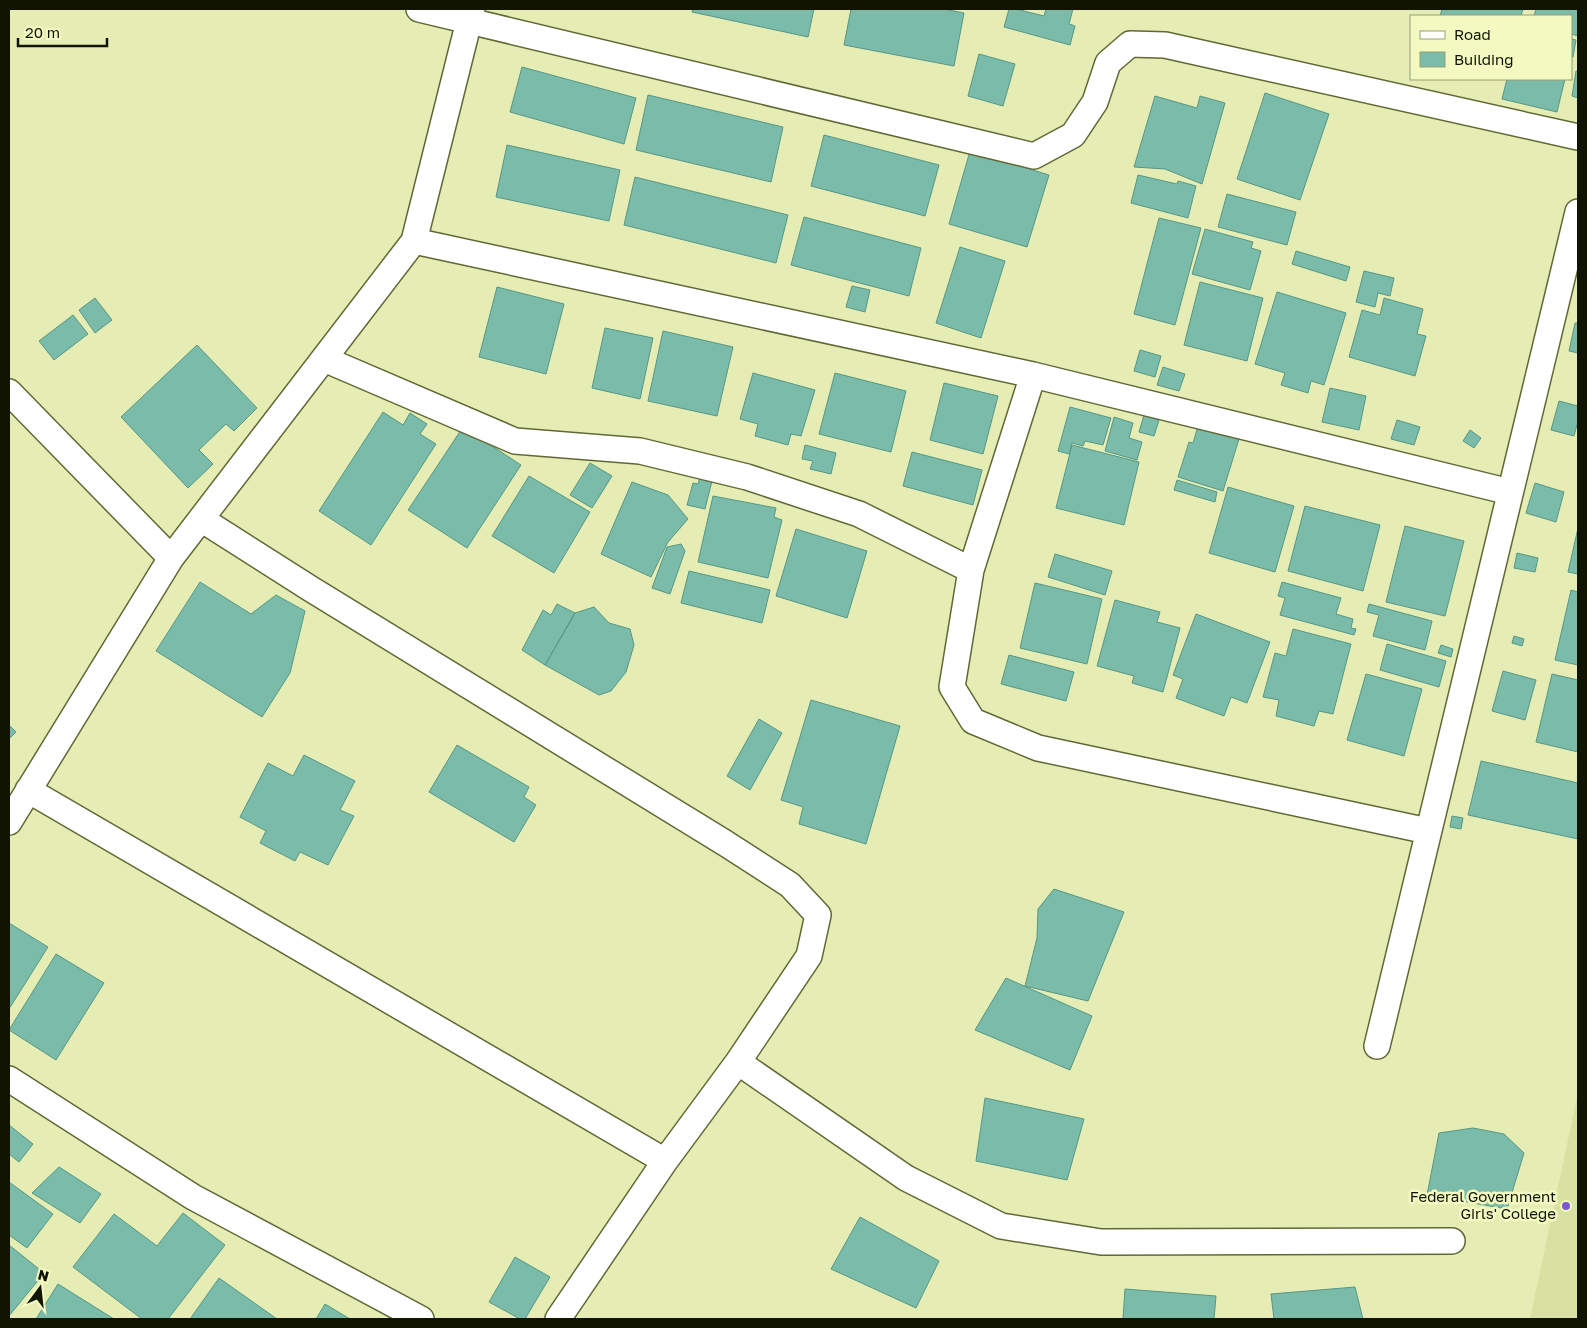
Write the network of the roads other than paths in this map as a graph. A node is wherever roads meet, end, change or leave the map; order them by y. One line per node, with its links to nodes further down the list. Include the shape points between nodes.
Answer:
1 (419, 9): 2 (street)
2 (471, 15): 3 (street, via 1034,156 1073,135 1095,102 1108,63 1130,44 1165,45); 5 (street)
3 (1578, 137)
4 (1578, 212): 9 (street)
5 (414, 242): 6 (street); 7 (street)
6 (324, 358): 10 (street); 12 (street, via 515,441 640,451 747,477 859,514)
7 (1033, 376): 9 (street); 12 (street)
8 (9, 392): 11 (street)
9 (1510, 492): 15 (street)
10 (201, 519): 11 (street); 17 (street, via 790,885 818,915 809,956)
11 (171, 558): 13 (street)
12 (971, 570): 15 (street, via 952,687 973,721 1038,748)
13 (28, 790): 14 (street); 19 (street)
14 (9, 822)
15 (1428, 831): 16 (street)
16 (1376, 1046)
17 (738, 1062): 19 (street); 20 (street, via 906,1178 1001,1226 1101,1242)
18 (9, 1079): 21 (street, via 193,1197)
19 (665, 1161): 22 (street)
20 (1452, 1241)
21 (421, 1319)
22 (558, 1319)

